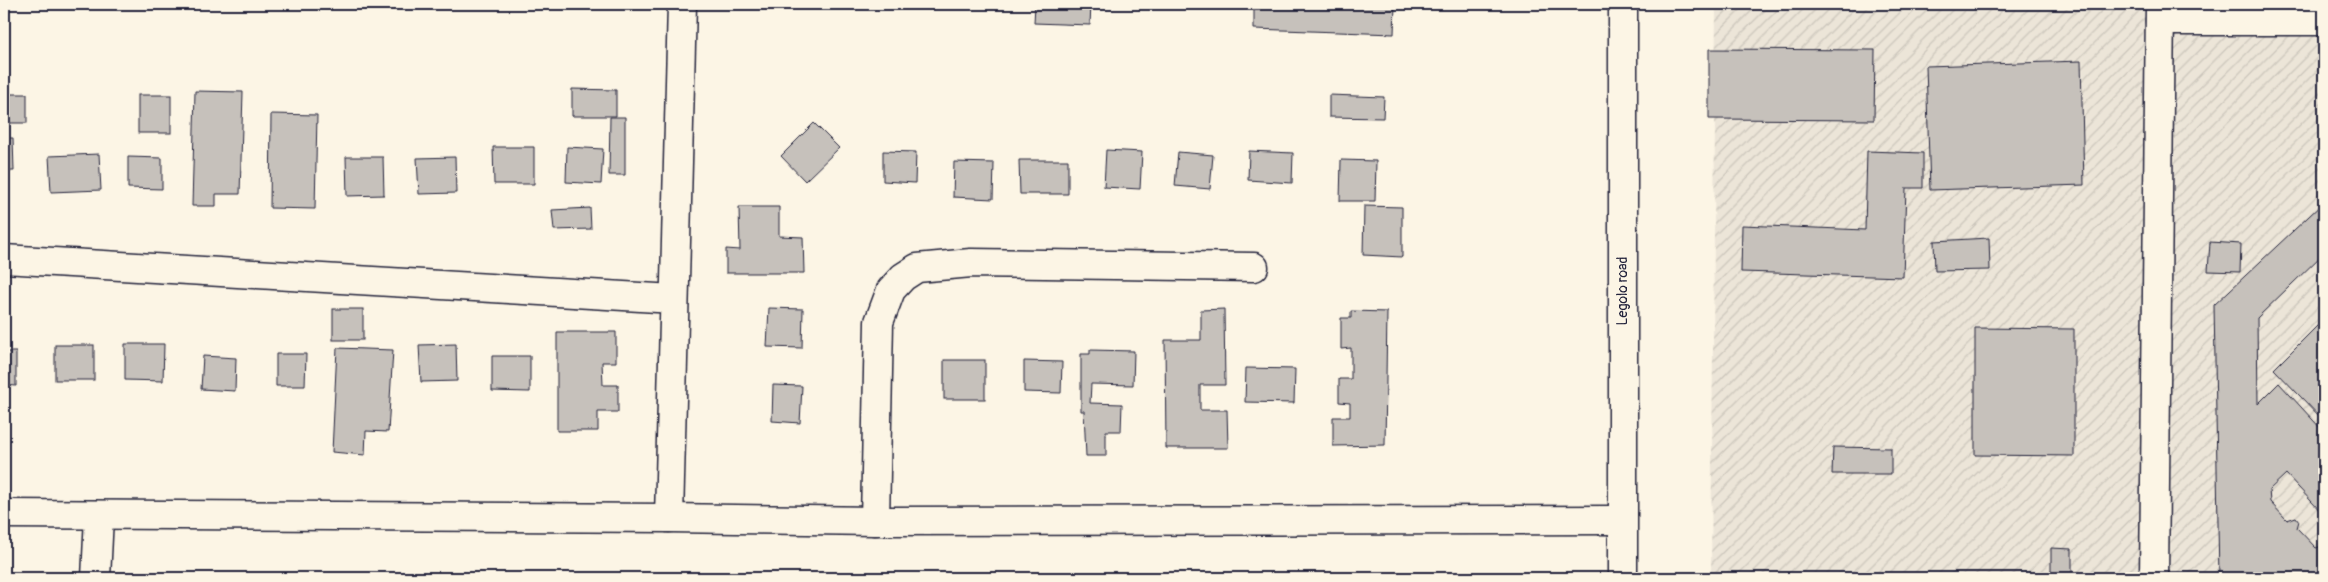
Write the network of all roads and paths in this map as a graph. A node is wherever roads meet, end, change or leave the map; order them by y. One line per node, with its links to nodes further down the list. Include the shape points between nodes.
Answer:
1 (682, 4): 7 (street)
2 (1623, 4): 11 (street, Legolo road)
3 (2160, 12): 4 (street); 15 (street)
4 (2324, 21)
5 (4, 259): 7 (street)
6 (1254, 267): 12 (street, via 971,263 917,268 903,277 891,290 880,322)
7 (674, 299): 10 (street)
8 (4, 514): 9 (street)
9 (99, 516): 10 (street); 13 (street)
10 (669, 518): 12 (street)
11 (1622, 520): 12 (street); 14 (street, Legolo road)
12 (874, 521)
13 (96, 578)
14 (1623, 578)
15 (2154, 578)

